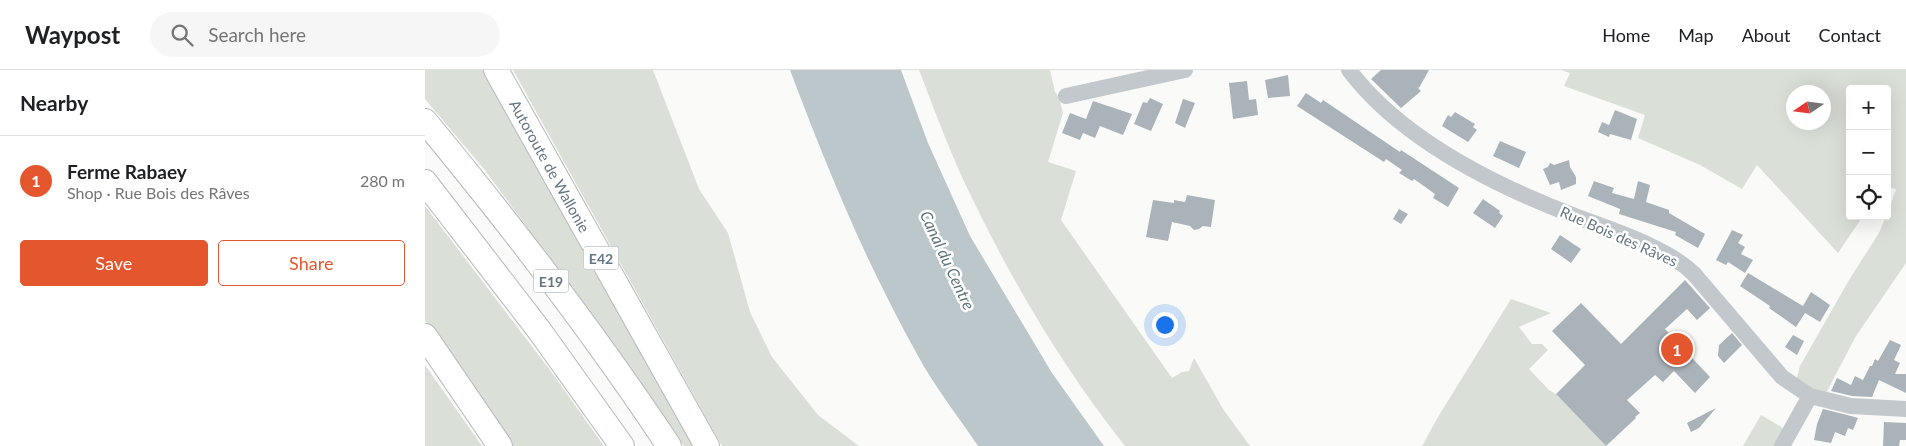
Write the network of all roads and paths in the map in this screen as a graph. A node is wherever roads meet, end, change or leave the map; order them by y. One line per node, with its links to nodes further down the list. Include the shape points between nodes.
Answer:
1 (496, 70): 13 (highway, Autoroute de Wallonie / E42)
2 (1185, 70): 4 (street)
3 (1349, 70): 8 (street, Rue Bois des Râves, via 1405,126 1482,175 1681,262 1783,377)
4 (1066, 96)
5 (425, 121): 12 (highway, E19, via 567,302)
6 (425, 182): 11 (highway, E19, via 539,330)
7 (425, 336): 10 (highway)
8 (1810, 396): 9 (street, Rue Bois des Râves, via 1851,406); 14 (street)
9 (1906, 409)
10 (500, 446)
11 (621, 446)
12 (669, 446)
13 (707, 446)
14 (1782, 446)

